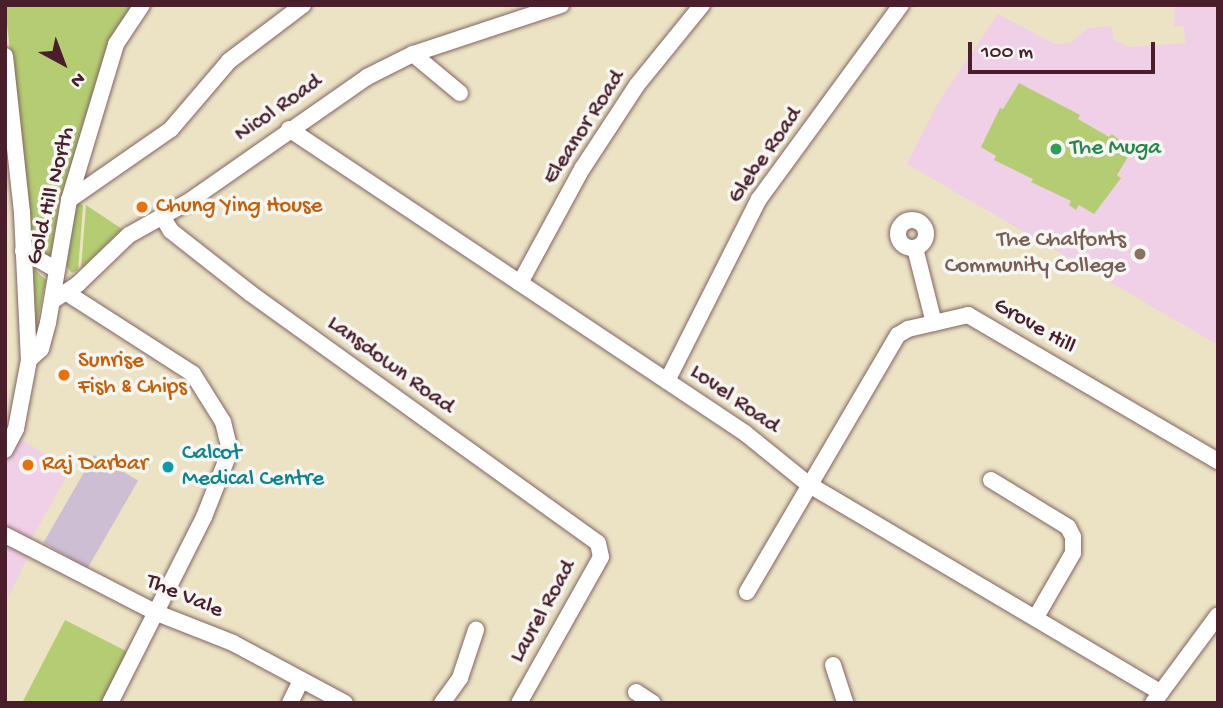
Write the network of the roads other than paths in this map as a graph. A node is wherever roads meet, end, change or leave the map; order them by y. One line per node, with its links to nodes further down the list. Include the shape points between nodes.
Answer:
1 (142, 5): 11 (street, Gold Hill North, via 116,44)
2 (303, 5): 11 (street, via 229,61 171,129)
3 (561, 5): 6 (street, Nicol Road)
4 (702, 5): 17 (street, Eleanor Road, via 637,85 589,158)
5 (901, 5): 22 (street, Glebe Road, via 759,199)
6 (413, 54): 9 (street); 10 (street, Nicol Road, via 368,77)
7 (5, 56): 8 (street)
8 (7, 88): 12 (street)
9 (460, 93)
10 (289, 129): 13 (street, Nicol Road); 17 (street, Lovel Road)
11 (69, 200): 16 (street, Gold Hill North)
12 (13, 214): 15 (street)
13 (163, 218): 18 (street, Nicol Road, via 118,243); 28 (street, Lansdown Road, via 171,231 250,293)
14 (915, 248): 20 (street)
15 (23, 251): 16 (street); 21 (street)
16 (56, 270): 19 (street, Gold Hill North)
17 (520, 283): 22 (street, Lovel Road)
18 (67, 293): 19 (street, Nicol Road); 30 (street, via 193,374 223,422 229,462)
19 (52, 301): 21 (street, Gold Hill North, via 41,349)
20 (934, 323): 24 (street, Grove Hill, via 968,315); 26 (street, Grove Hill, via 898,335)
21 (29, 360): 23 (street, via 16,429)
22 (667, 381): 26 (street, Lovel Road, via 745,433)
23 (5, 450)
24 (1218, 461)
25 (991, 480): 32 (street, via 1068,527 1073,537 1073,553)
26 (808, 484): 29 (street, Grove Hill); 32 (street, Lovel Road)
27 (5, 535): 30 (street, The Vale)
28 (598, 543): 42 (street, Laurel Road, via 600,557)
29 (747, 592)
30 (158, 613): 35 (street, The Vale, via 233,643); 38 (street)
31 (1218, 615): 37 (street)
32 (1036, 617): 37 (street, Lovel Road)
33 (476, 630): 41 (street, via 460,678)
34 (833, 665): 44 (street)
35 (301, 680): 39 (street); 40 (street, The Vale)
36 (636, 692): 43 (street)
37 (1157, 698)
38 (110, 703)
39 (290, 703)
40 (345, 703)
41 (442, 703)
42 (519, 703)
43 (653, 703)
44 (845, 703)

